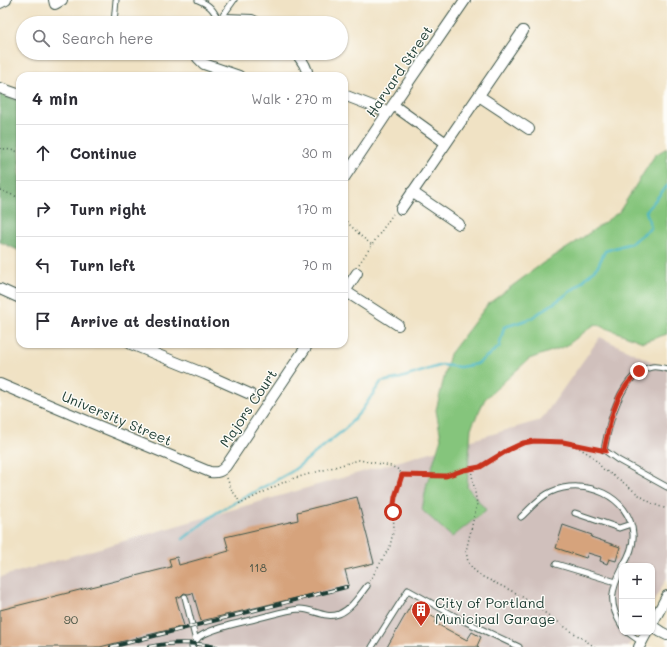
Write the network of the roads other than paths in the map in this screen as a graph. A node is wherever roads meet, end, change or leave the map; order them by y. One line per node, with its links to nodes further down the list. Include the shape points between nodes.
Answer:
1 (6, 0): 8 (street)
2 (54, 0): 3 (street, via 56,4)
3 (62, 0)
4 (116, 0): 9 (lane)
5 (198, 0): 10 (lane, via 208,5)
6 (234, 0): 11 (lane)
7 (464, 0): 21 (street, Harvard Street)
8 (0, 3)
9 (115, 16)
10 (214, 16)
11 (220, 16)
12 (524, 31): 20 (street)
13 (200, 60): 15 (street, via 204,64)
14 (301, 60): 16 (street)
15 (227, 72)
16 (307, 72)
17 (0, 88): 18 (street)
18 (16, 94)
19 (348, 96): 21 (street)
20 (479, 96): 22 (street); 23 (street)
21 (390, 108): 23 (street); 24 (street, Harvard Street)
22 (529, 129)
23 (446, 143): 25 (street)
24 (348, 172)
25 (412, 192): 26 (street); 27 (street)
26 (401, 209)
27 (459, 224)
28 (358, 273): 29 (street)
29 (348, 287)
30 (0, 289): 32 (street)
31 (348, 294): 33 (street)
32 (16, 296)
33 (398, 325)
34 (141, 348): 38 (street)
35 (305, 348): 39 (street, Majors Court)
36 (667, 369): 40 (lane, via 653,367 639,371 628,383 613,413 604,450)
37 (0, 384): 39 (street, University Street, via 210,472 216,473)
38 (250, 394)
39 (224, 469)
40 (667, 487)
41 (576, 513): 43 (lane, via 619,528)
42 (521, 517): 43 (lane, via 538,500 551,492 579,486 606,494 619,503 629,516)
43 (631, 524): 44 (lane, via 632,545)
44 (625, 563)
45 (556, 564): 47 (lane)
46 (619, 576): 47 (lane)
47 (616, 582): 52 (lane, via 612,598 613,608)
48 (367, 586): 57 (lane, via 346,610 334,615 298,609 221,628)
49 (667, 596): 51 (street)
50 (185, 597): 57 (lane)
51 (655, 619)
52 (619, 620)
53 (655, 627): 56 (street)
54 (630, 635): 58 (lane)
55 (645, 635): 58 (street)
56 (667, 635)
57 (196, 641): 59 (lane)
58 (640, 645)
59 (192, 647)
60 (372, 647): 61 (lane, via 408,590 460,619)
61 (519, 647)

